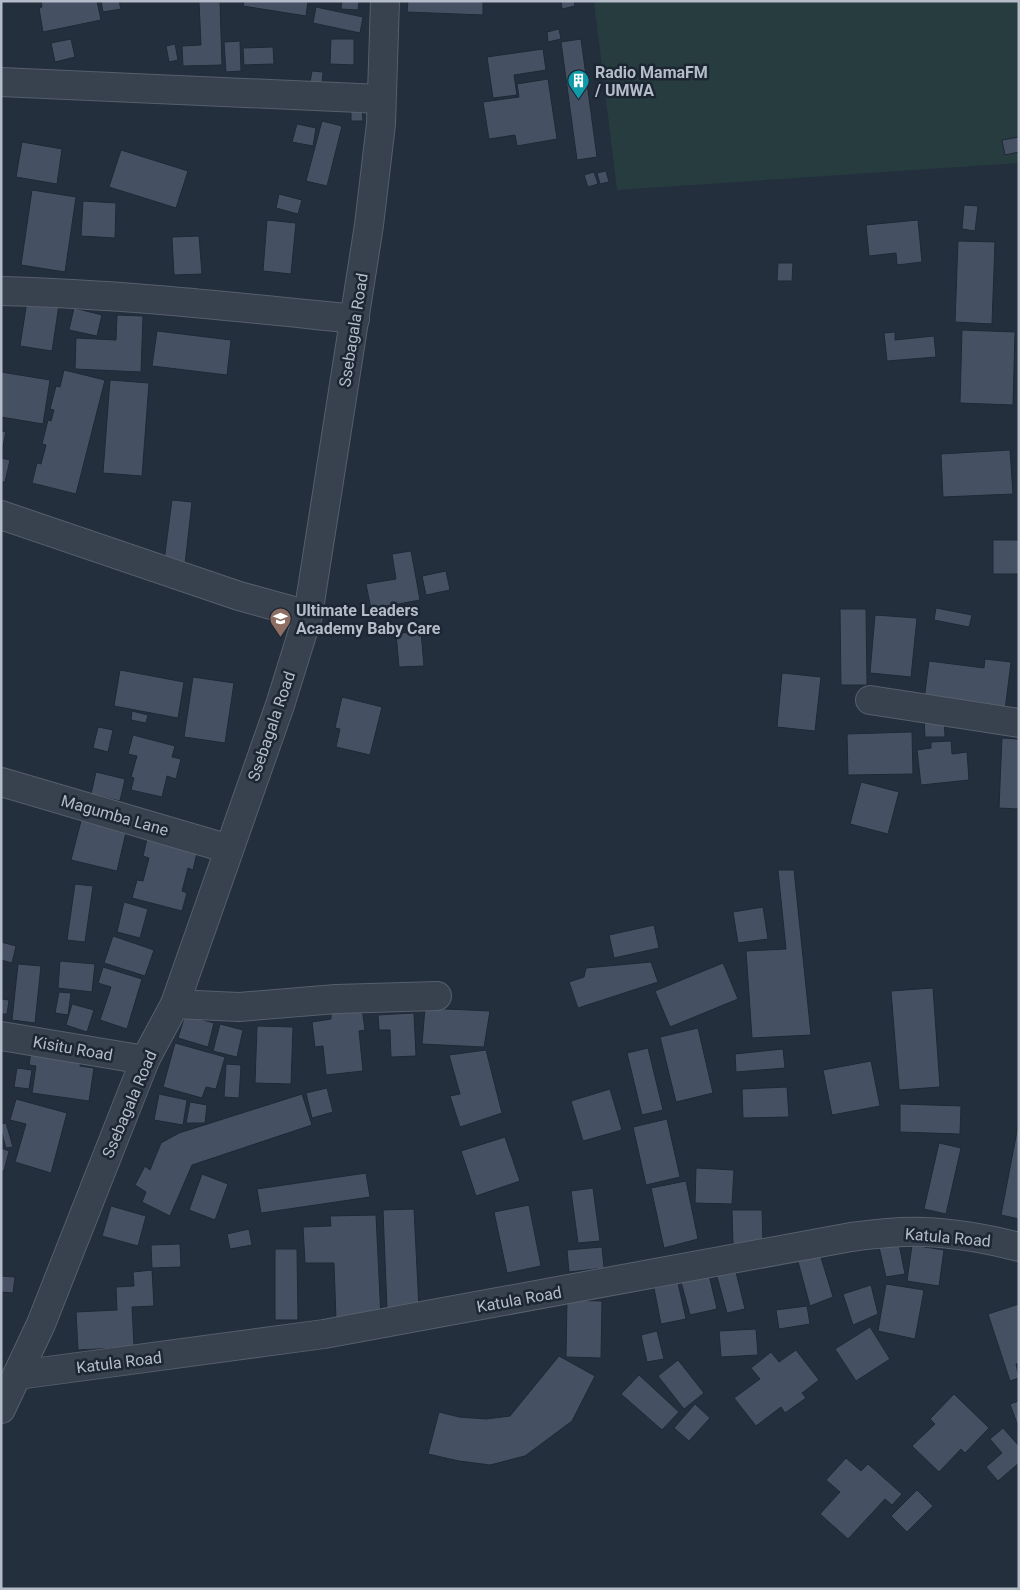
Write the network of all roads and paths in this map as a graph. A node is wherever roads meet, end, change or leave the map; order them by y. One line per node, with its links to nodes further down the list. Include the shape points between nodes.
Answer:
1 (385, 1): 3 (street, Ssebagala Road)
2 (1, 82): 3 (street)
3 (381, 99): 5 (street, Ssebagala Road, via 369,226)
4 (1, 291): 5 (street, via 171,300)
5 (354, 319): 7 (street, Ssebagala Road)
6 (1, 515): 7 (street, via 239,596)
7 (308, 615): 11 (street, Ssebagala Road)
8 (870, 700): 9 (street)
9 (1019, 723)
10 (1, 782): 11 (street, Magumba Lane)
11 (229, 849): 13 (street, Ssebagala Road)
12 (437, 996): 13 (street, via 336,999 239,1007)
13 (175, 1004): 15 (street, Ssebagala Road)
14 (1, 1036): 15 (street, Kisitu Road)
15 (145, 1060): 17 (street, Ssebagala Road)
16 (1019, 1246): 17 (street, Katula Road, via 924,1232 851,1236 324,1334)
17 (18, 1375): 18 (street, Ssebagala Road)
18 (1, 1409)

